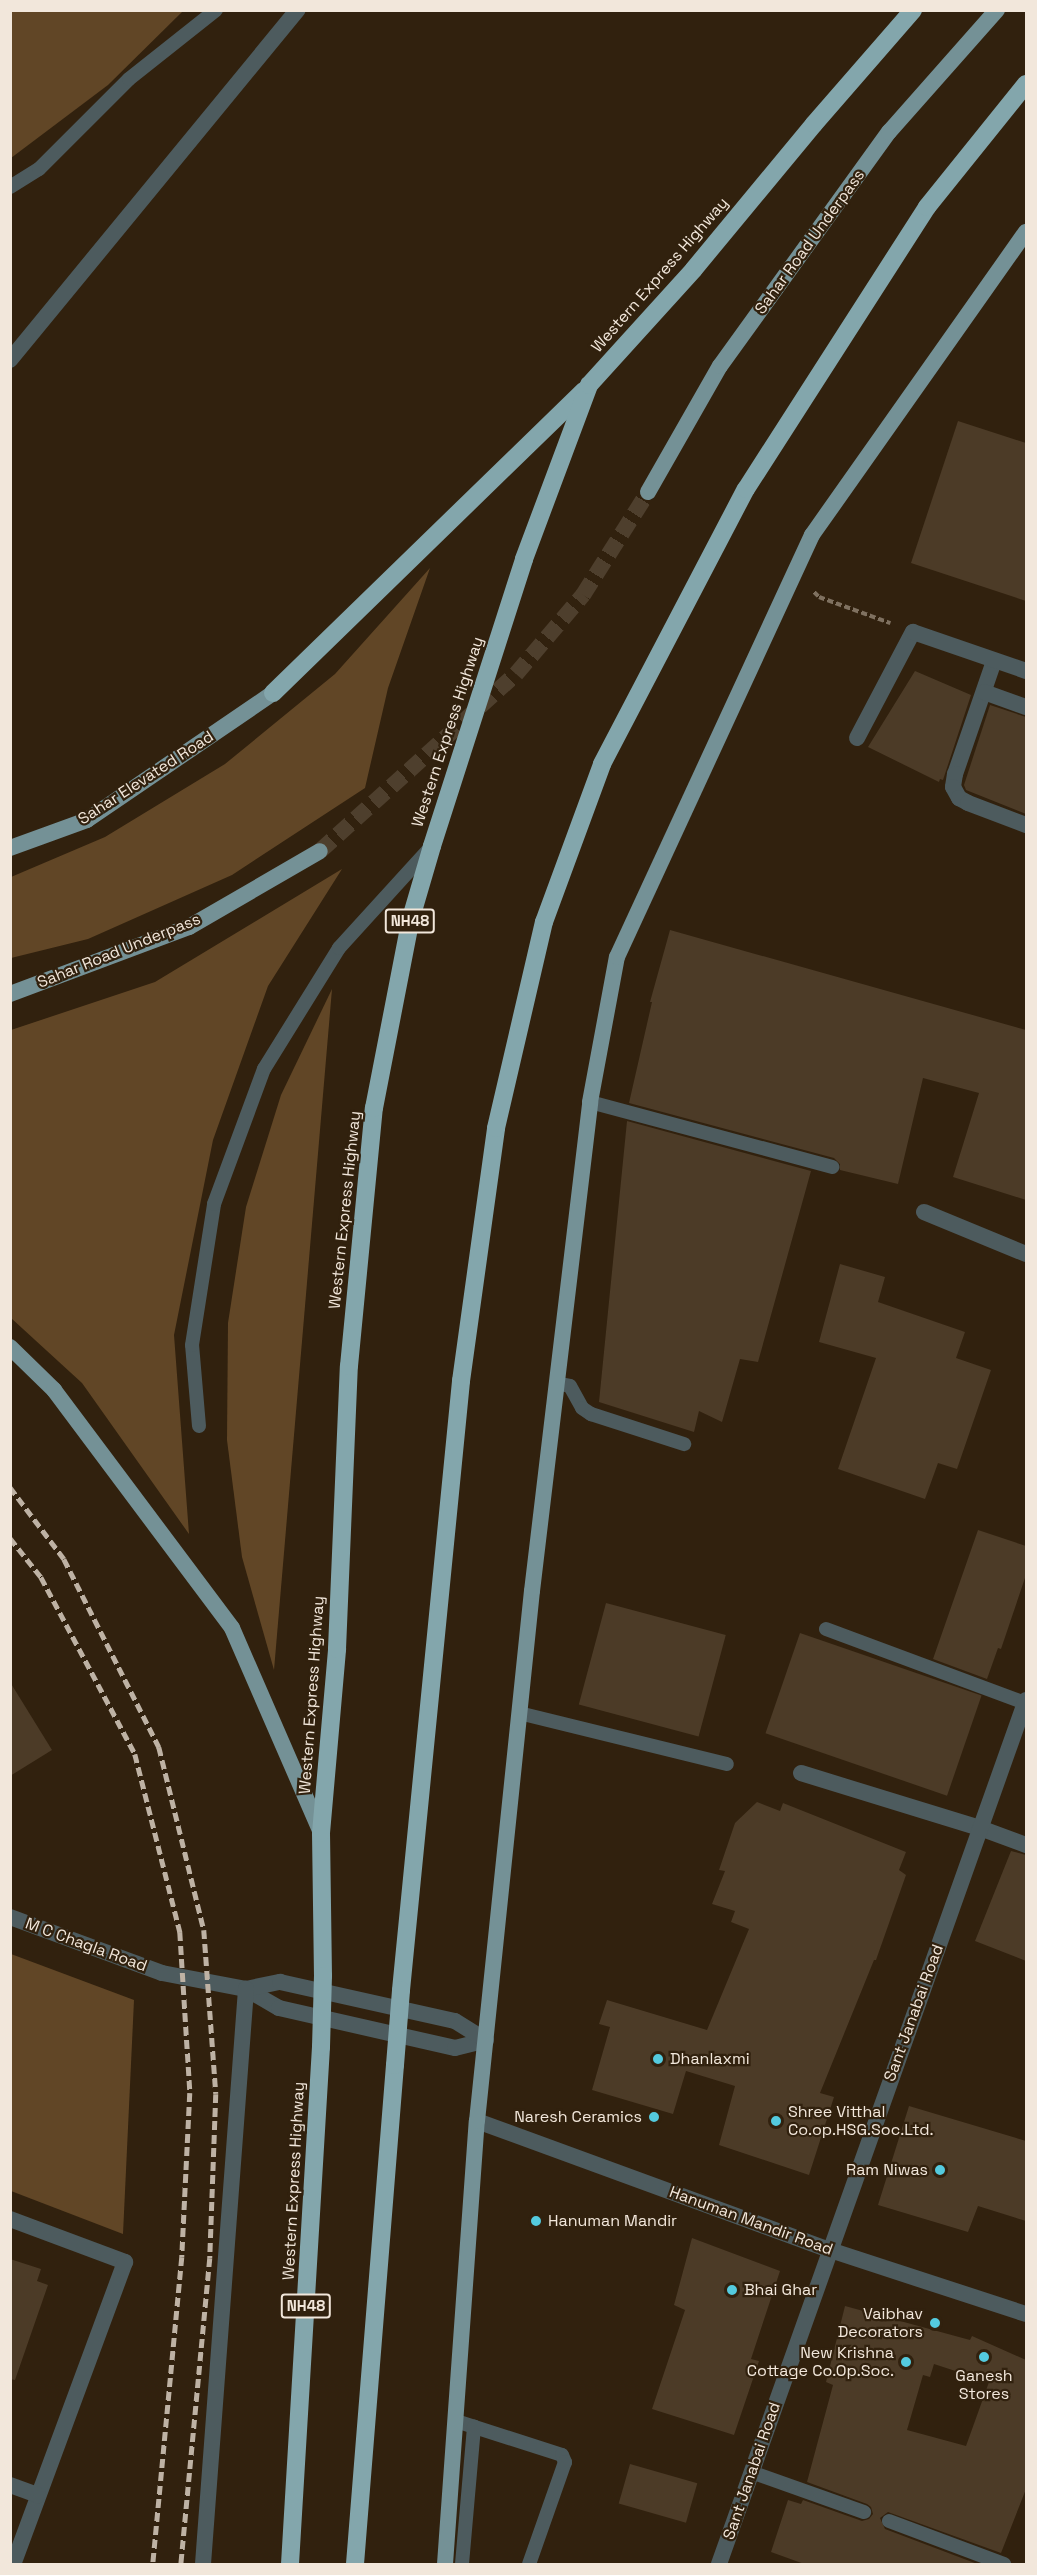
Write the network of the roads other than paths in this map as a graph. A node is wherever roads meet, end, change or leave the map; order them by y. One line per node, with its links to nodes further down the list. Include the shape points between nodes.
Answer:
1 (216, 10): 6 (lane, via 129,79 39,168)
2 (297, 10): 8 (street)
3 (913, 10): 9 (highway, Western Express Highway / NH48, via 694,269)
4 (997, 10): 10 (main road, Sahar Road Underpass, via 882,141 720,366)
5 (1026, 84): 55 (highway, bridge, via 927,207 746,489 602,764 544,922 496,1128 461,1381 400,1990)
6 (10, 187)
7 (1026, 232): 22 (main road, via 812,535 799,560 617,957)
8 (10, 360)
9 (589, 385): 14 (highway); 18 (highway, Western Express Highway / NH48, via 524,559)
10 (648, 492)
11 (994, 661): 12 (street); 13 (street); 16 (street, via 913,632)
12 (1026, 670)
13 (984, 692): 15 (street); 17 (street, via 953,780 955,794 968,803)
14 (273, 693): 19 (main road, Sahar Elevated Road, via 87,820)
15 (1026, 707)
16 (857, 738)
17 (1026, 825)
18 (432, 846): 28 (lane, via 339,948 264,1069 214,1204 192,1345); 36 (highway, Western Express Highway / NH48, via 411,918 374,1108 349,1366 337,1649)
19 (10, 848)
20 (320, 851): 21 (main road, Sahar Road Underpass, via 189,927)
21 (10, 994)
22 (590, 1102): 23 (lane); 27 (main road)
23 (832, 1167)
24 (924, 1212): 25 (street)
25 (1026, 1254)
26 (10, 1347): 36 (main road, via 54,1390 232,1628)
27 (556, 1383): 29 (lane, via 570,1386 582,1408 591,1414); 32 (main road)
28 (199, 1426)
29 (684, 1444)
30 (826, 1629): 31 (lane)
31 (1026, 1702): 35 (street, Sant Janabai Road)
32 (519, 1713): 33 (lane); 40 (main road)
33 (727, 1764)
34 (801, 1773): 35 (street)
35 (980, 1828): 37 (street); 43 (street, Sant Janabai Road)
36 (321, 1833): 54 (highway, Western Express Highway / NH48, bridge, via 321,2047)
37 (1026, 1845)
38 (10, 1917): 39 (street, M C Chagla Road, via 162,1973)
39 (246, 1989): 40 (street, via 280,1982 455,2021); 40 (street, via 279,2008 455,2048); 53 (street)
40 (486, 2040): 41 (main road)
41 (477, 2121): 43 (street, Hanuman Mandir Road); 45 (main road)
42 (10, 2220): 49 (street, via 125,2262)
43 (830, 2250): 44 (street, Hanuman Mandir Road); 47 (street, Sant Janabai Road)
44 (1026, 2314)
45 (456, 2421): 46 (lane); 56 (main road)
46 (474, 2427): 57 (lane); 58 (lane, via 553,2451 562,2455 565,2462)
47 (752, 2472): 50 (lane); 59 (street, Sant Janabai Road)
48 (10, 2485): 49 (street)
49 (38, 2495): 52 (street)
50 (864, 2512)
51 (889, 2521): 60 (lane)
52 (13, 2565)
53 (203, 2565)
54 (290, 2565)
55 (355, 2565)
56 (445, 2565)
57 (462, 2565)
58 (529, 2565)
59 (719, 2565)
60 (1004, 2565)

